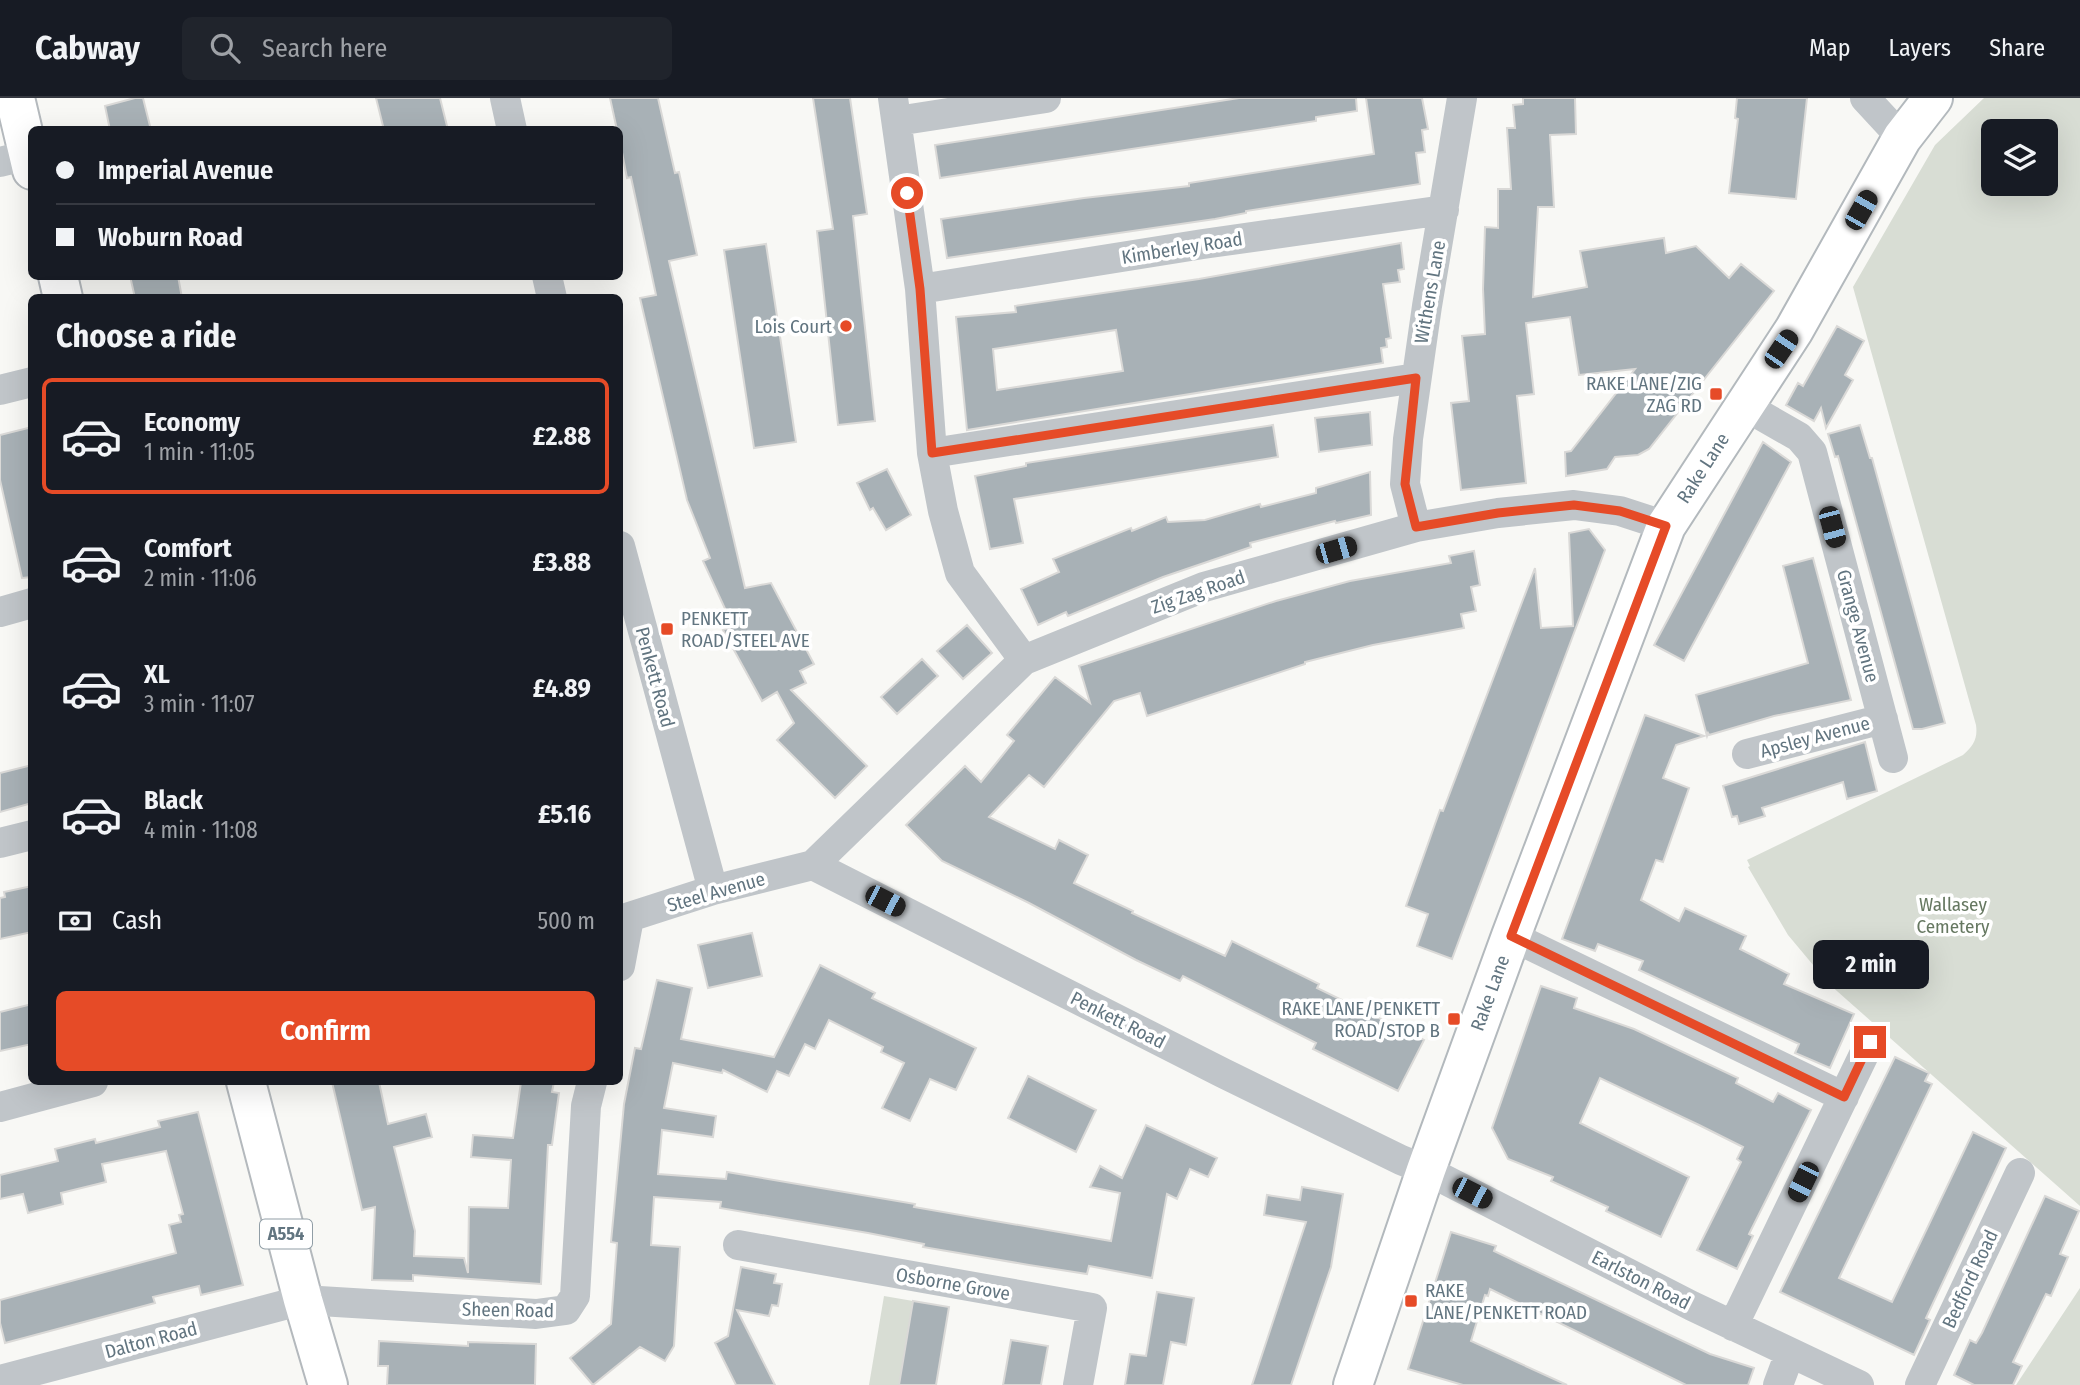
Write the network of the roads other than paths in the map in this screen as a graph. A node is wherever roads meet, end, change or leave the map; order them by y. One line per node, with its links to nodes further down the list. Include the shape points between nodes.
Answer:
1 (15, 98): 10 (main road)
2 (505, 98): 8 (street)
3 (1046, 98): 7 (street)
4 (1462, 98): 11 (street, Withens Lane)
5 (1865, 98): 9 (street)
6 (1933, 98): 9 (main road, Rake Lane)
7 (895, 109): 12 (street)
8 (511, 126)
9 (1902, 138): 16 (main road, Rake Lane, via 1794,330)
10 (20, 162)
11 (1444, 210): 12 (street, Kimberley Road); 13 (street, Withens Lane)
12 (920, 289): 17 (street)
13 (1416, 378): 17 (street); 19 (street, Withens Lane, via 1405,484)
14 (28, 383): 15 (street)
15 (0, 390)
16 (1743, 405): 18 (main road, Rake Lane); 24 (street, Grange Avenue, via 1799,437 1812,452)
17 (932, 453): 23 (street, via 960,573)
18 (1666, 526): 19 (street, Zig Zag Road, via 1620,511 1574,505); 32 (main road, Rake Lane)
19 (1416, 527): 23 (street, Zig Zag Road, via 1204,587)
20 (623, 557): 30 (street, Penkett Road)
21 (28, 604): 22 (street)
22 (0, 612)
23 (1024, 660): 29 (street, Zig Zag Road)
24 (1883, 719): 25 (street, Apsley Avenue); 26 (street, Grange Avenue)
25 (1747, 754)
26 (1893, 758)
27 (28, 836): 28 (street)
28 (0, 843)
29 (813, 865): 30 (street, Steel Avenue); 39 (street, Penkett Road, via 1223,1073)
30 (713, 890): 31 (street, Steel Avenue)
31 (624, 919)
32 (1511, 936): 37 (street); 39 (main road, Rake Lane)
33 (1870, 1042): 37 (street)
34 (82, 1085): 38 (street)
35 (247, 1085): 42 (main road, A554)
36 (591, 1085): 42 (street, Sheen Road, via 586,1106 575,1296 566,1310 536,1314)
37 (1844, 1097): 43 (street)
38 (0, 1107)
39 (1426, 1170): 43 (street, Earlston Road); 46 (main road, Rake Lane)
40 (2020, 1173): 51 (street, Bedford Road)
41 (738, 1245): 48 (street, Osborne Grove, via 1092,1308)
42 (303, 1300): 45 (street, Dalton Road); 47 (main road, A554)
43 (1734, 1326): 44 (street, Earlston Road)
44 (1790, 1353): 49 (street); 50 (street, Earlston Road)
45 (0, 1380)
46 (1363, 1382)
47 (328, 1385)
48 (1078, 1385)
49 (1778, 1385)
50 (1859, 1385)
51 (1920, 1385)

